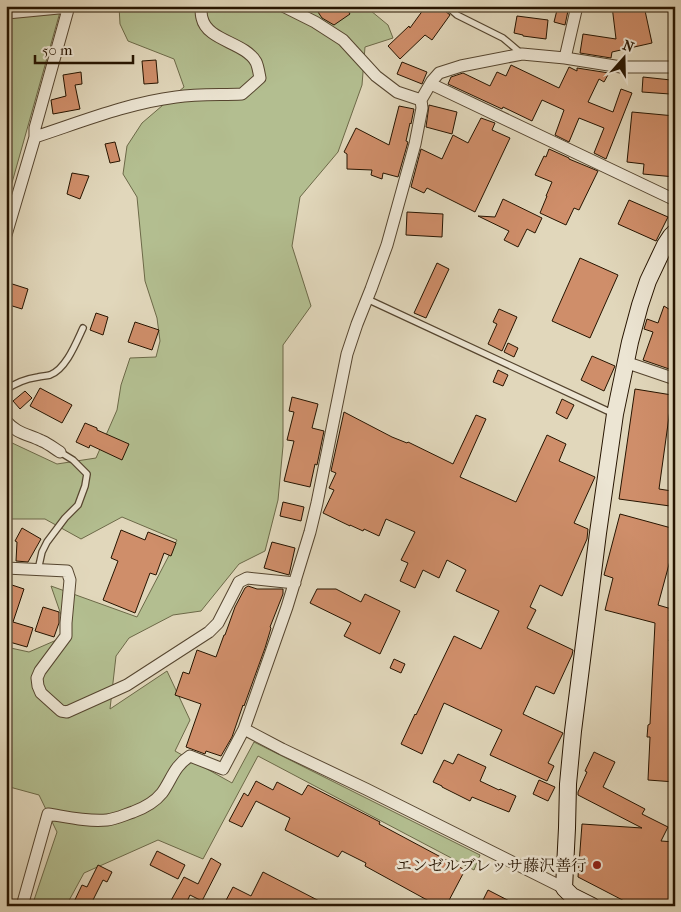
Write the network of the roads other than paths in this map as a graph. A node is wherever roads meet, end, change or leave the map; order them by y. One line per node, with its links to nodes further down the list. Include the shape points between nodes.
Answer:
1 (201, 6): 12 (street, via 202,20 210,32 245,50 256,62 260,78 242,94 160,99)
2 (283, 6): 11 (street, via 343,40 376,76 397,92)
3 (447, 6): 7 (lane, via 457,15 503,38)
4 (577, 6): 8 (street)
5 (69, 7): 6 (street); 12 (street)
6 (8, 13)
7 (522, 54): 8 (street); 10 (street, via 439,73)
8 (565, 58): 9 (street, via 621,67)
9 (675, 67)
10 (431, 84): 11 (street); 13 (street)
11 (421, 100): 16 (street, via 417,135 403,189)
12 (35, 137): 15 (street)
13 (675, 200)
14 (675, 232): 18 (street, via 648,281)
15 (6, 234)
16 (367, 299): 21 (lane); 26 (street, via 347,354 317,503)
17 (83, 328): 20 (lane, via 75,346 56,372 16,382)
18 (625, 362): 19 (street); 21 (street)
19 (675, 379)
20 (6, 390)
21 (615, 414): 28 (street, via 573,731)
22 (6, 421): 23 (street, via 12,428)
23 (60, 452): 25 (lane, via 87,474 85,486 78,505 47,542)
24 (6, 568): 25 (street)
25 (38, 570): 26 (street, via 66,572 70,580 66,636 37,678 41,693 61,711 67,712 127,686 209,632 218,623 239,582 247,578)
26 (295, 583): 27 (street)
27 (244, 729): 28 (street); 29 (street, via 224,769 190,756 176,769 162,793 147,806 97,821 48,814)
28 (564, 888): 30 (street)
29 (22, 906)
30 (592, 906)

